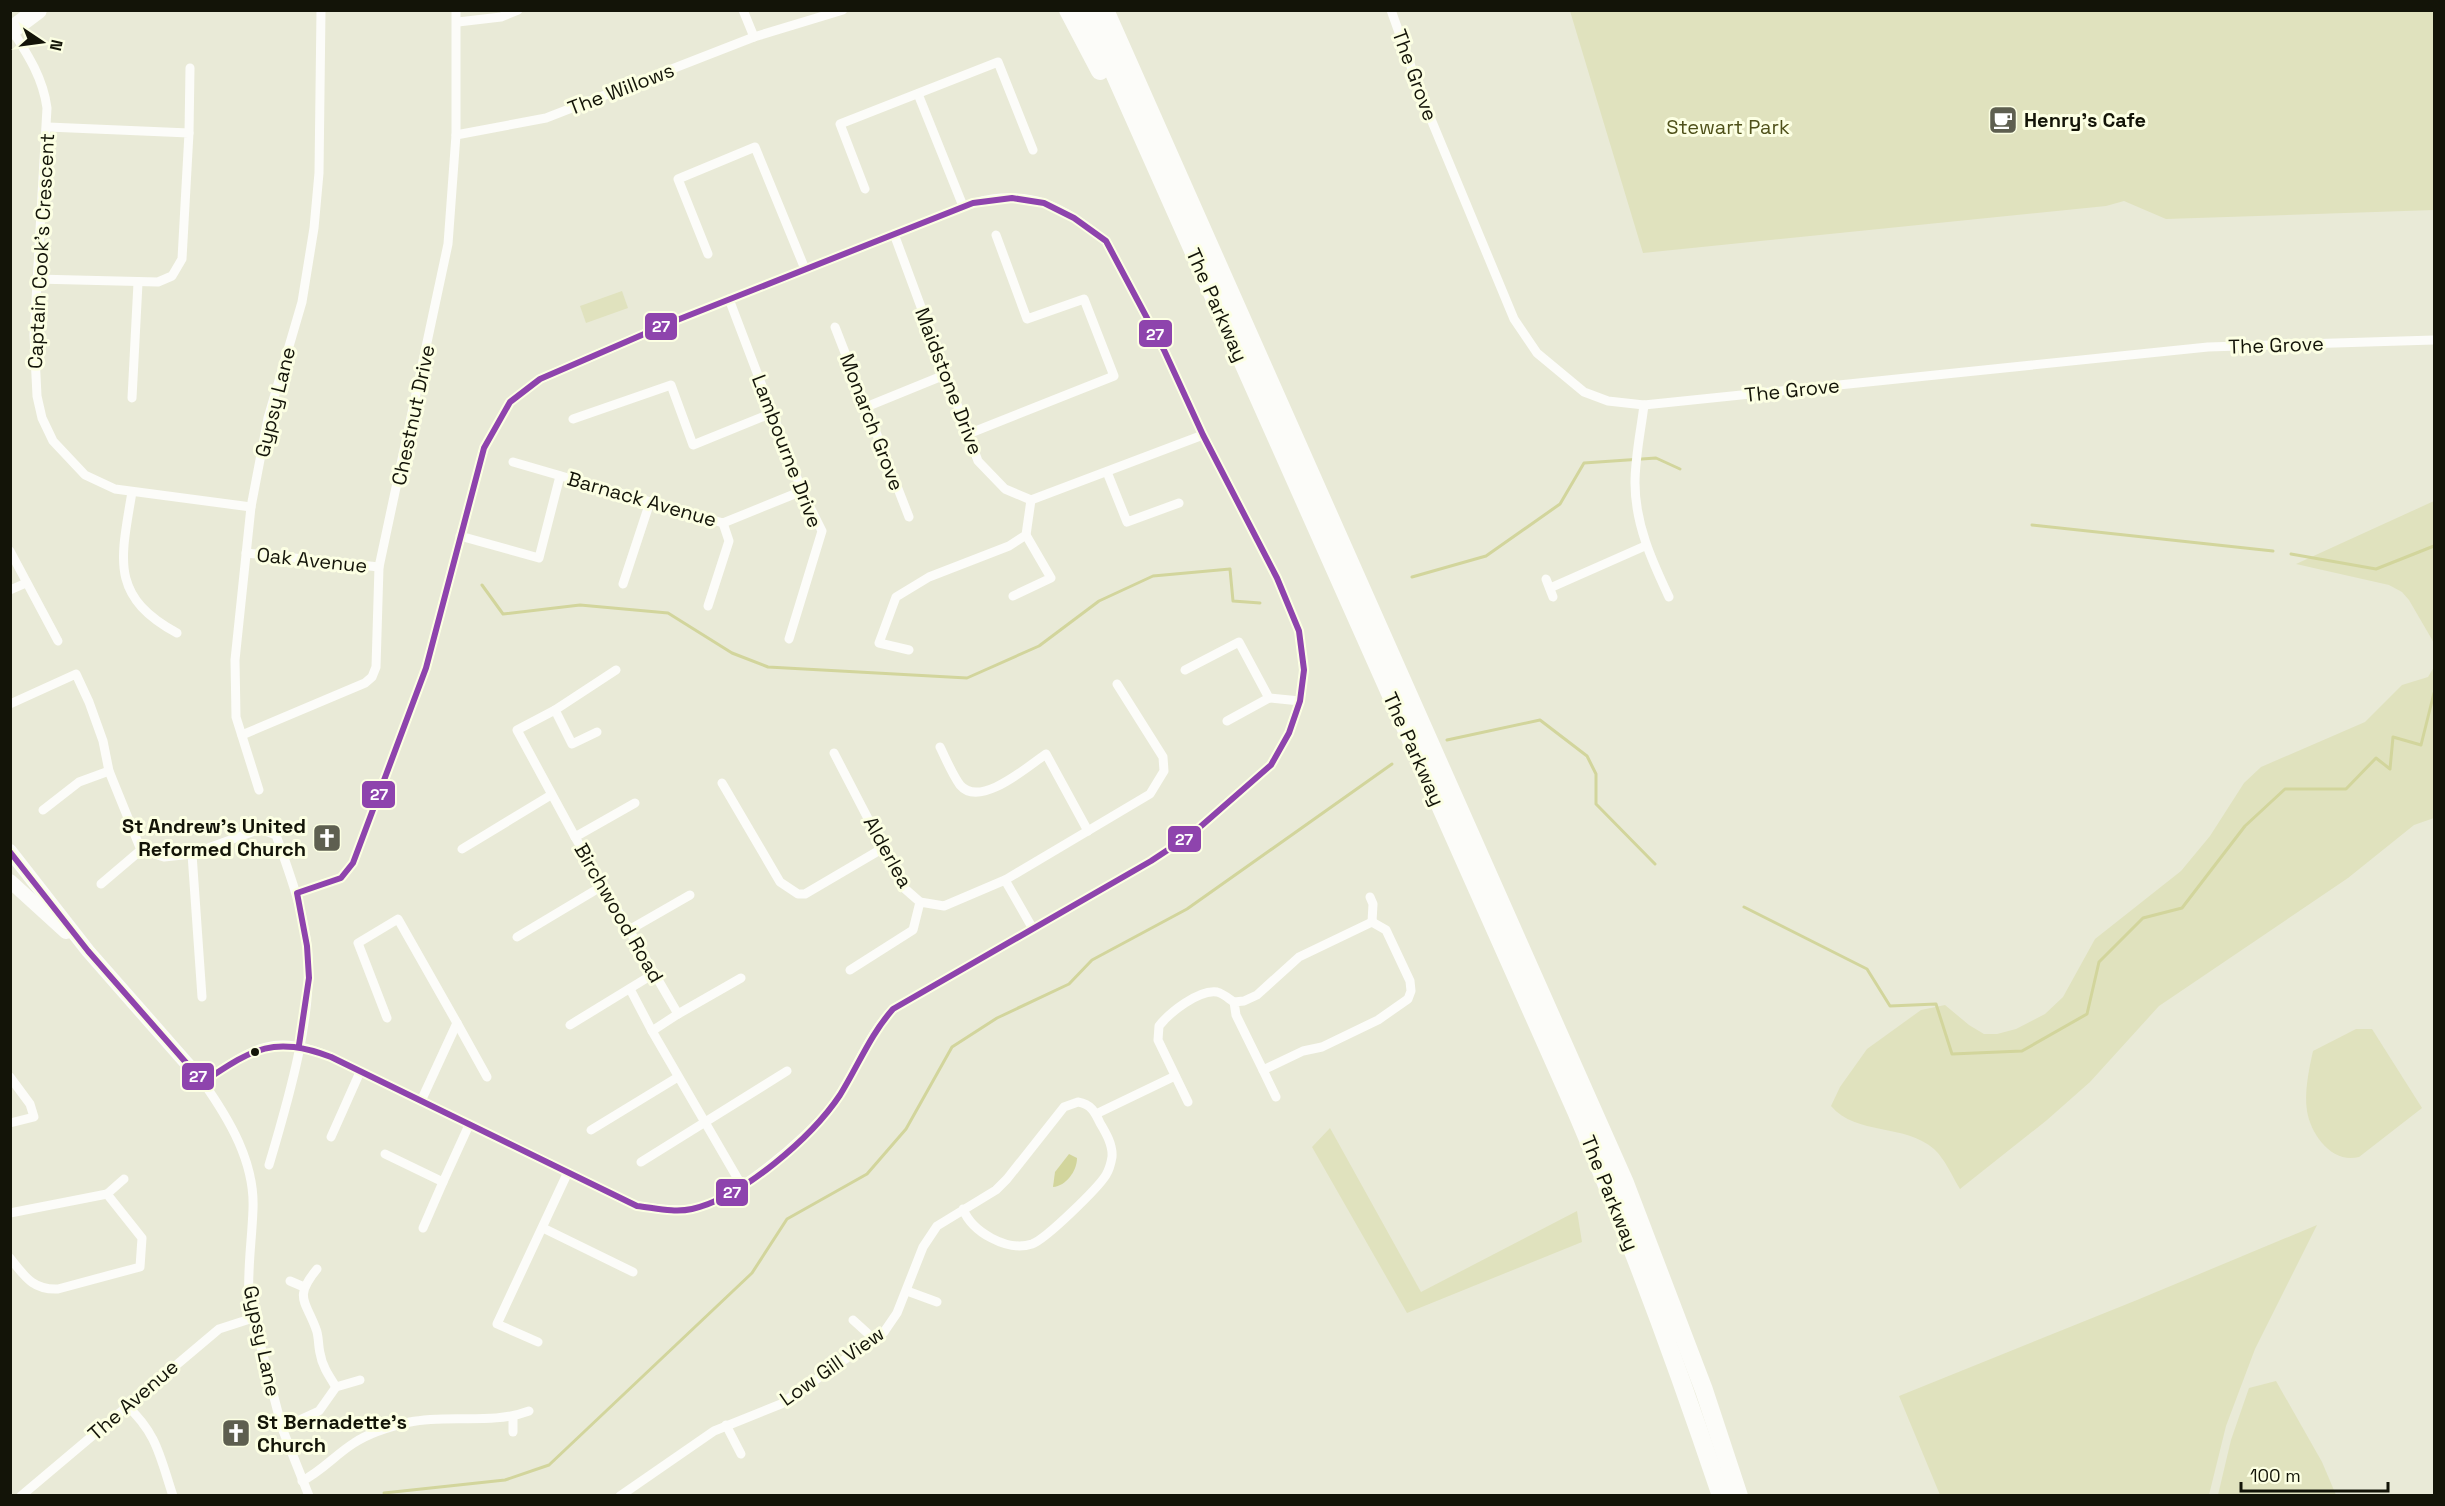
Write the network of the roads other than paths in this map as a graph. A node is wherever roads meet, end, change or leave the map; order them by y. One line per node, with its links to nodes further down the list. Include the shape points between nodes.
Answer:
1 (321, 10): 50 (street, Gypsy Lane, via 319,173 308,278 268,418)
2 (456, 10): 12 (street, Chestnut Drive)
3 (518, 10): 12 (street, via 501,17)
4 (743, 10): 14 (street)
5 (843, 10): 14 (street, The Willows)
6 (1068, 10): 22 (highway, via 1125,123)
7 (1086, 10): 22 (highway, The Parkway)
8 (1105, 10): 20 (highway, The Parkway)
9 (1117, 10): 20 (highway)
10 (1391, 10): 36 (street, The Grove, via 1423,100 1514,318 1536,353 1584,392 1608,401)
11 (38, 11): 13 (highway)
12 (458, 22): 19 (street, Chestnut Drive)
13 (11, 30): 17 (street, Captain Cook's Crescent, via 36,68 45,90)
14 (754, 37): 19 (street, The Willows, via 546,118)
15 (189, 68): 18 (street)
16 (918, 94): 21 (street, via 998,62); 23 (street, via 840,124); 24 (street)
17 (48, 127): 18 (street); 29 (street, Captain Cook's Crescent)
18 (189, 133): 30 (street, via 179,268 166,280)
19 (456, 135): 58 (street, Chestnut Drive, via 448,244)
20 (1163, 141): 175 (highway, The Parkway, via 1625,1184 1700,1379)
21 (1033, 150)
22 (1155, 165): 174 (highway, The Parkway, via 1623,1220)
23 (865, 189)
24 (963, 206): 25 (street); 41 (street, via 1006,196 1038,200 1070,213 1106,241)
25 (894, 234): 28 (street); 34 (street, Maidstone Drive)
26 (996, 235): 40 (street, via 1027,319 1084,299 1114,376)
27 (708, 254): 28 (street, via 678,179 755,147)
28 (805, 270): 31 (street)
29 (36, 279): 30 (street); 46 (street, Captain Cook's Crescent, via 35,376 42,418 53,441 85,475)
30 (138, 283): 35 (street)
31 (729, 299): 38 (street, Lambourne Drive); 54 (street, via 540,380 510,402 484,448)
32 (835, 327): 37 (street, Monarch Grove)
33 (2434, 340): 36 (street, The Grove, via 2208,346)
34 (946, 374): 37 (street); 40 (street, Maidstone Drive)
35 (132, 398)
36 (1644, 405): 55 (street, via 1635,483)
37 (866, 407): 51 (street, Monarch Grove)
38 (772, 412): 39 (street, via 693,445 671,385); 45 (street, Lambourne Drive)
39 (573, 419)
40 (968, 434): 47 (street, Maidstone Drive, via 988,475 1005,489)
41 (1203, 435): 43 (street); 74 (street, via 1254,530 1299,632 1304,670)
42 (513, 462): 44 (street, Barnack Avenue)
43 (1107, 472): 47 (street); 49 (street, via 1126,522)
44 (560, 476): 48 (street, Barnack Avenue); 54 (street, via 539,558)
45 (802, 491): 52 (street, Barnack Avenue); 67 (street, Lambourne Drive, via 822,531)
46 (132, 492): 50 (street, Captain Cook's Crescent); 66 (street, via 123,572 128,590 156,622)
47 (1031, 500): 53 (street)
48 (650, 502): 52 (street, Barnack Avenue); 60 (street)
49 (1179, 503)
50 (251, 507): 57 (street, Gypsy Lane)
51 (909, 517)
52 (723, 523): 65 (street, via 729,541)
53 (1026, 535): 63 (street, via 1051,578); 69 (street, via 1010,546 929,577 896,597 879,643)
54 (460, 536): 99 (street, via 426,668 353,863 341,878)
55 (1645, 546): 61 (street); 64 (street)
56 (10, 551): 59 (street)
57 (246, 553): 58 (street, Oak Avenue); 79 (street, Gypsy Lane, via 234,699)
58 (379, 567): 79 (street, Chestnut Drive, via 376,667 372,677)
59 (26, 583): 62 (street); 68 (street)
60 (623, 584)
61 (1550, 588)
62 (10, 590)
63 (1013, 596)
64 (1669, 597)
65 (708, 606)
66 (177, 633)
67 (789, 639)
68 (58, 641)
69 (909, 650)
70 (616, 670): 76 (street, Birchwood Road)
71 (1185, 670): 73 (street, via 1239,642)
72 (1117, 684): 88 (street, Alderlea, via 1163,757 1164,771 1150,794)
73 (1269, 698): 74 (street); 77 (street)
74 (1300, 701): 104 (street, via 1289,733 1271,765 1230,802 1151,861)
75 (10, 704): 82 (street, via 76,674 103,741)
76 (555, 710): 78 (street, via 572,744); 85 (street, Birchwood Road, via 517,730)
77 (1227, 721)
78 (597, 732)
79 (242, 735): 84 (street, Gypsy Lane)
80 (940, 747): 88 (street, via 961,786 975,793 991,791 1046,754)
81 (834, 753): 90 (street, Alderlea)
82 (109, 771): 87 (street, via 79,782); 92 (street)
83 (722, 783): 90 (street, via 780,882 798,894)
84 (259, 790)
85 (551, 795): 89 (street, Birchwood Road); 91 (street)
86 (635, 803): 89 (street)
87 (43, 810)
88 (1088, 831): 95 (street, Alderlea)
89 (575, 837): 98 (street, Birchwood Road)
90 (885, 847): 102 (street, Alderlea, via 904,888)
91 (462, 849)
92 (141, 850): 94 (street, via 164,857); 97 (street)
93 (10, 851): 107 (street)
94 (192, 854): 99 (street, via 260,829 276,835); 112 (street)
95 (1005, 880): 102 (street, Alderlea, via 944,906); 104 (street)
96 (10, 881): 107 (street)
97 (101, 884)
98 (604, 885): 105 (street, Birchwood Road); 106 (street)
99 (297, 893): 119 (street, via 309,978)
100 (690, 895): 105 (street)
101 (1370, 897): 103 (street)
102 (920, 902): 108 (street, via 913,930)
103 (1372, 922): 113 (street, via 1299,957 1257,994); 120 (street, via 1386,930 1410,981 1408,999 1378,1020)
104 (1033, 929): 143 (street, via 893,1009 877,1026 832,1106 806,1134)
105 (629, 930): 109 (street, Birchwood Road)
106 (518, 937)
107 (88, 951): 127 (street)
108 (850, 970)
109 (655, 973): 111 (street); 114 (street, Birchwood Road)
110 (741, 978): 114 (street)
111 (630, 989): 117 (street); 118 (street)
112 (202, 997)
113 (1234, 1002): 120 (street, via 1236,1015); 123 (street, via 1218,992 1206,993 1161,1023 1158,1040)
114 (678, 1014): 118 (street)
115 (387, 1018): 116 (street, via 358,943 398,919)
116 (457, 1023): 125 (street); 129 (street)
117 (570, 1025)
118 (652, 1031): 126 (street)
119 (299, 1045): 122 (street); 127 (street, via 266,1046 252,1051); 139 (street)
120 (1263, 1070): 128 (street)
121 (787, 1071): 132 (street)
122 (360, 1072): 129 (street); 136 (street)
123 (1175, 1076): 130 (street); 131 (street)
124 (10, 1077): 133 (street, via 30,1104 34,1117)
125 (487, 1077)
126 (678, 1077): 132 (street); 135 (street)
127 (203, 1082): 156 (street, Gypsy Lane, via 225,1113 248,1169 254,1206 248,1284)
128 (1276, 1097)
129 (421, 1101): 134 (street)
130 (1188, 1102)
131 (1096, 1114): 145 (street, Low Gill View, via 1084,1103 1073,1102 1064,1107 1007,1179); 145 (street, via 1111,1146 1107,1174 1044,1238 1020,1246 1006,1244 993,1239 967,1218)
132 (703, 1122): 138 (street); 143 (street)
133 (10, 1123)
134 (469, 1125): 140 (street); 142 (street)
135 (591, 1130)
136 (331, 1137)
137 (385, 1154): 142 (street)
138 (641, 1162)
139 (269, 1165)
140 (568, 1173): 143 (street, via 637,1206 666,1209 692,1209); 148 (street)
141 (124, 1179): 144 (street)
142 (444, 1182): 147 (street)
143 (742, 1186)
144 (107, 1194): 146 (street); 149 (street, via 142,1238 140,1267 47,1290 36,1287)
145 (963, 1209): 154 (street, Low Gill View, via 930,1234)
146 (10, 1213)
147 (423, 1228)
148 (543, 1228): 151 (street); 159 (street, via 497,1324)
149 (10, 1258)
150 (317, 1269): 153 (street)
151 (633, 1272)
152 (290, 1281): 153 (street)
153 (304, 1287): 161 (street, via 306,1310 316,1329 320,1356)
154 (907, 1291): 155 (street); 158 (street, Low Gill View, via 891,1323)
155 (937, 1302)
156 (253, 1318): 162 (street, The Avenue, via 219,1329); 166 (street, Gypsy Lane)
157 (853, 1320): 158 (street)
158 (875, 1340): 165 (street, Low Gill View, via 781,1404)
159 (538, 1342)
160 (360, 1380): 161 (street)
161 (336, 1387): 166 (street, via 319,1411)
162 (126, 1405): 170 (street, via 154,1437); 171 (street, The Avenue)
163 (529, 1411): 164 (street)
164 (513, 1417): 167 (street); 169 (street, via 434,1419 400,1425 354,1443)
165 (726, 1425): 168 (street); 173 (street, Low Gill View)
166 (282, 1428): 169 (street, Gypsy Lane)
167 (513, 1432)
168 (741, 1454)
169 (302, 1481): 172 (street, Gypsy Lane)
170 (171, 1495)
171 (21, 1496)
172 (309, 1496)
173 (620, 1496)
174 (1721, 1496)
175 (1739, 1496)

